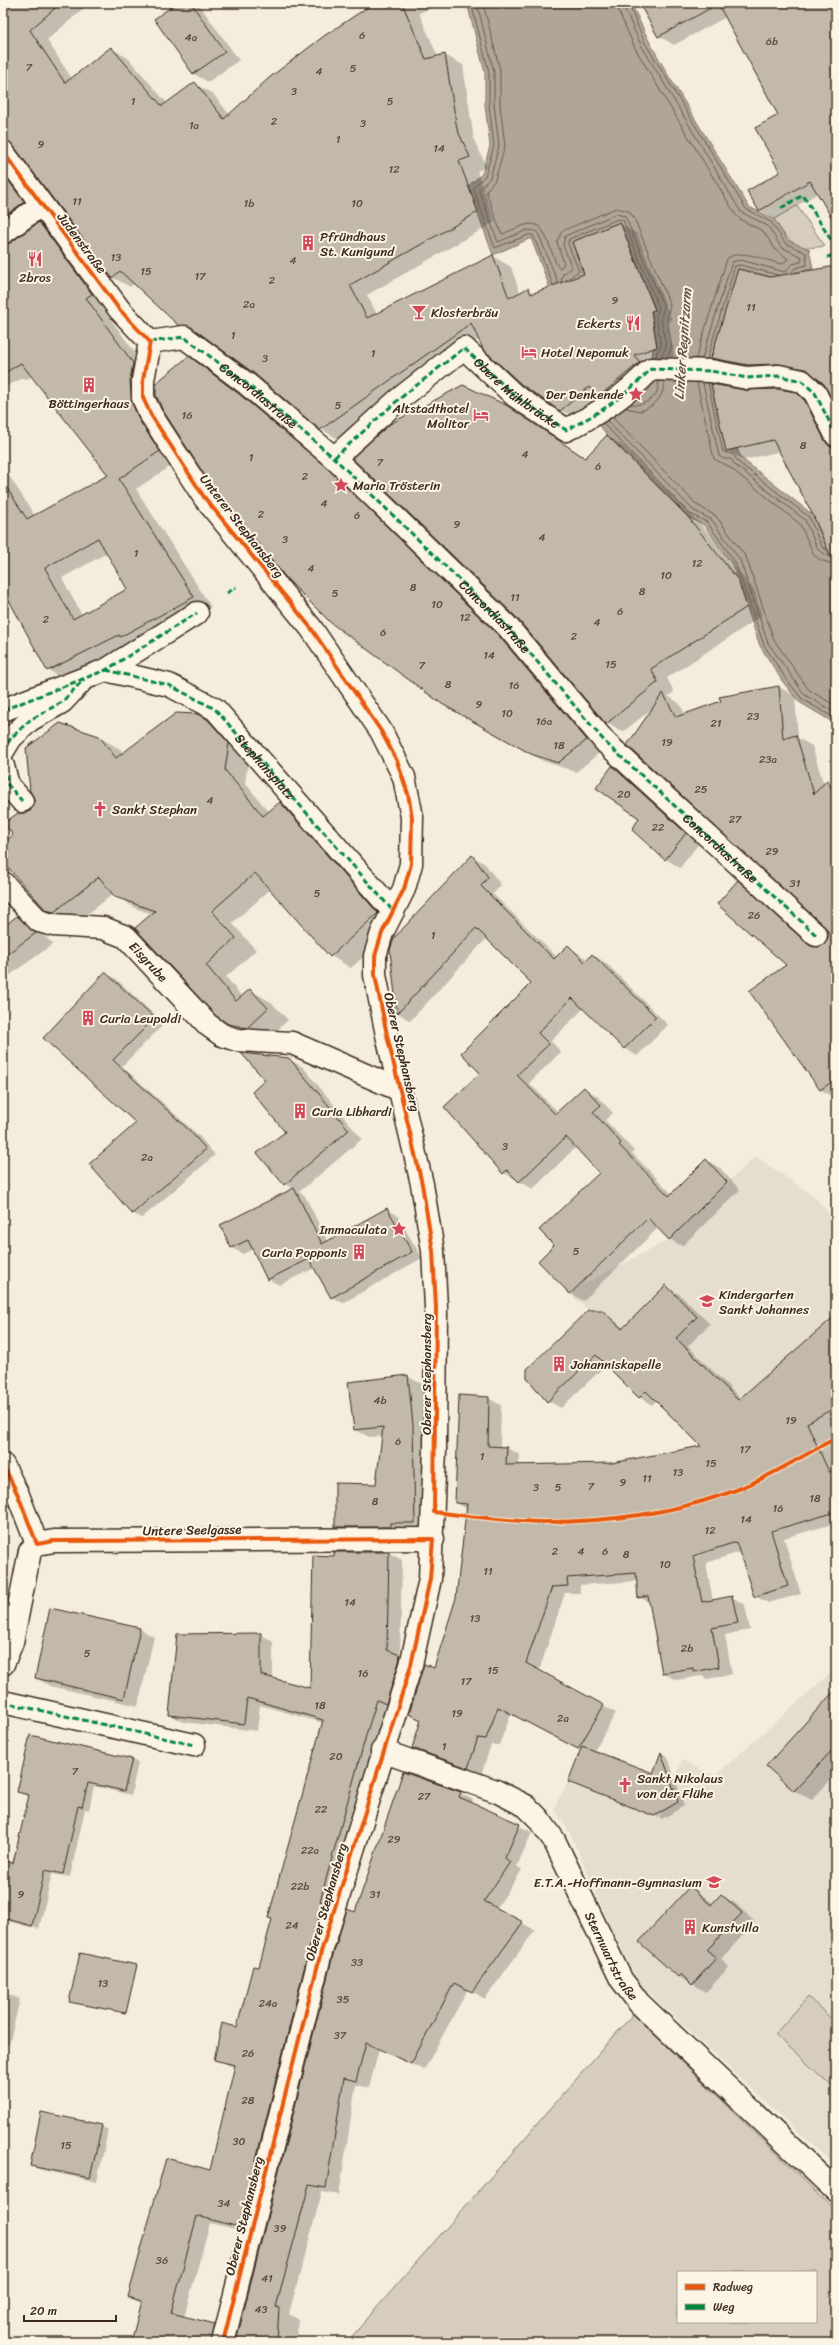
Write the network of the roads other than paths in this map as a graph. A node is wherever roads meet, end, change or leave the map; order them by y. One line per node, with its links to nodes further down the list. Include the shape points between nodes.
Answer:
1 (3, 152): 2 (street, Judenstraße)
2 (42, 205): 3 (street); 4 (street, Judenstraße, via 119,309)
3 (3, 233)
4 (150, 342): 6 (street, Concordiastraße, via 184,337 247,384); 8 (street, Unterer Stephansberg, via 142,380 143,398 151,415 204,497)
5 (836, 435): 6 (street, Obere Mühlbrücke, via 815,393 802,381 779,376 747,378 711,371 651,369 629,392 593,417 566,430 514,395 464,348 398,400)
6 (334, 458): 17 (street, Concordiastraße, via 507,626 606,743)
7 (197, 613): 9 (street)
8 (312, 628): 16 (street, Oberer Stephansberg, via 381,731 404,777 412,817 410,864 404,890)
9 (106, 670): 10 (street); 16 (street, Stephansplatz, via 169,685 215,709)
10 (85, 678): 11 (street); 12 (street, via 62,702 30,720 11,738)
11 (3, 710)
12 (3, 751)
13 (3, 766): 14 (street, via 8,785)
14 (22, 801)
15 (3, 883): 18 (street, Eisgrube, via 38,921 53,925 103,928 126,937 208,1025 222,1035 237,1040)
16 (393, 911): 19 (street, Oberer Stephansberg, via 382,933 375,956 375,975)
17 (816, 935)
18 (292, 1043): 19 (street, Oberer Stephansberg)
19 (400, 1090): 21 (street, Oberer Stephansberg, via 422,1184 433,1251 436,1363)
20 (3, 1465): 22 (street)
21 (433, 1539): 22 (street, Untere Seelgasse, via 54,1541); 26 (street, Oberer Stephansberg, via 430,1579 411,1665)
22 (37, 1544): 23 (street, via 30,1551 12,1642)
23 (3, 1664)
24 (3, 1702): 25 (street)
25 (194, 1745)
26 (382, 1751): 27 (street, Sternwartstraße, via 496,1791 526,1806 554,1840 598,1934 628,1989 639,2003); 28 (street, Oberer Stephansberg, via 321,1952)
27 (836, 2191)
28 (223, 2342)

